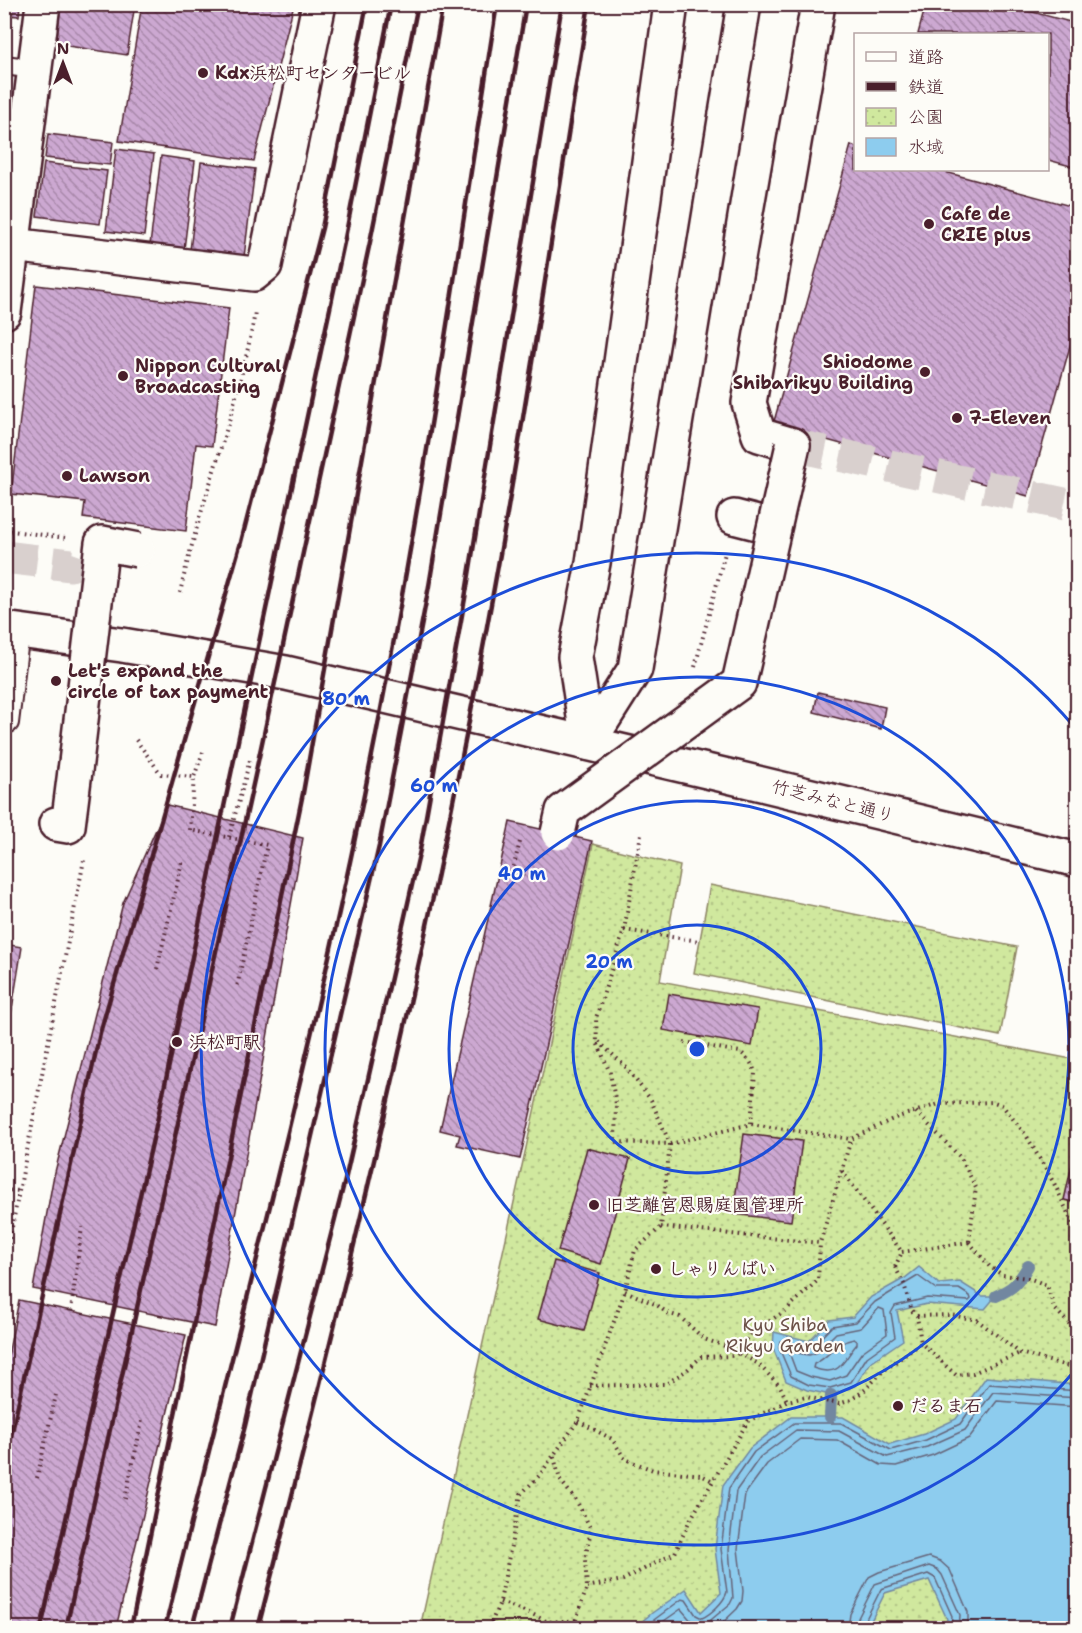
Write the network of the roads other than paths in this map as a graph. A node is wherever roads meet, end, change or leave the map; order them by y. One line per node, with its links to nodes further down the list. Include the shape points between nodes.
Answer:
1 (43, 4): 6 (street)
2 (319, 4): 7 (street, via 265,265 254,274)
3 (671, 4): 14 (street, via 593,563 575,657)
4 (744, 4): 14 (street, via 635,669)
5 (818, 4): 10 (street, bridge, via 749,403 759,435 793,445)
6 (20, 67): 7 (street)
7 (9, 244): 8 (street)
8 (4, 312)
9 (734, 517): 10 (street)
10 (773, 526): 16 (street, bridge, via 739,683 563,811)
11 (138, 550): 15 (street, bridge, via 102,543 68,826)
12 (12, 630): 13 (lane); 14 (street, 竹芝みなと通り, via 286,673)
13 (9, 723)
14 (588, 743): 17 (street, 竹芝みなと通り)
15 (56, 824)
16 (558, 833)
17 (1077, 860)

